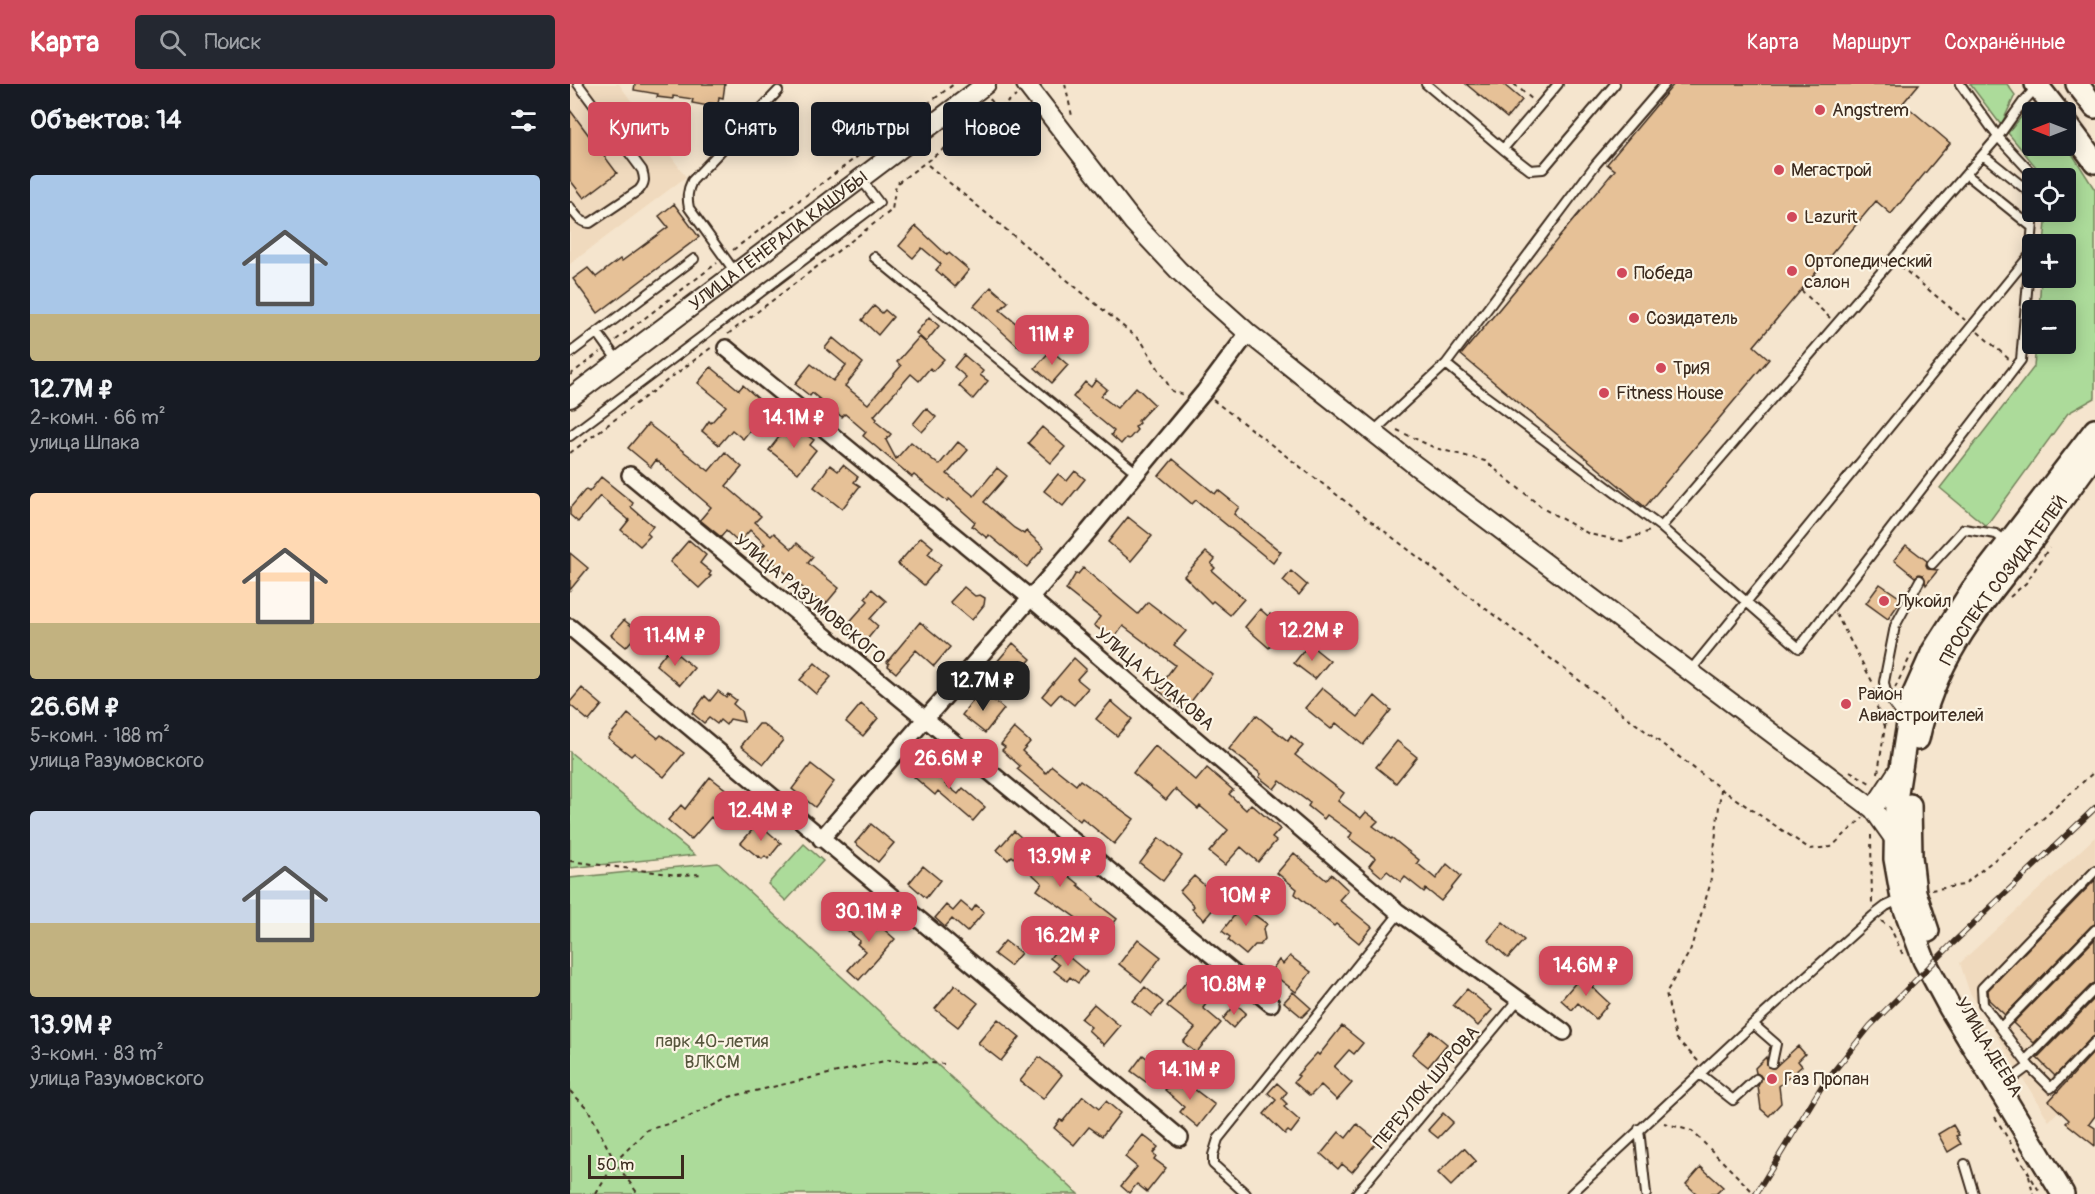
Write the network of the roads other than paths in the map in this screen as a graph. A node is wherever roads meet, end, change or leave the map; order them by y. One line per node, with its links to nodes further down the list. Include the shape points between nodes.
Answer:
1 (578, 84): 23 (lane, via 645,178 639,190 590,223 579,220)
2 (986, 84): 21 (street, УЛИЦА ГЕНЕРАЛА КАШУБЫ)
3 (1026, 84): 33 (street, via 1133,222 1179,271)
4 (1426, 84): 16 (lane)
5 (1558, 84): 16 (lane)
6 (1615, 84): 16 (lane, via 1543,169 1530,170)
7 (1665, 84): 37 (lane, via 1596,164)
8 (1960, 84): 15 (lane)
9 (2077, 84): 13 (main road)
10 (2037, 85): 12 (main road); 15 (lane)
11 (778, 91): 30 (lane, via 688,189 689,208)
12 (2050, 102)
13 (2095, 107)
14 (2076, 136): 18 (main road)
15 (1998, 137): 17 (lane); 19 (lane)
16 (1503, 149)
17 (1983, 155): 20 (lane); 22 (lane)
18 (2095, 162)
19 (2027, 168)
20 (1966, 174): 25 (lane); 45 (lane)
21 (860, 178): 30 (street, УЛИЦА ГЕНЕРАЛА КАШУБЫ); 41 (lane, via 879,203)
22 (2022, 186)
23 (570, 207)
24 (2033, 222): 25 (lane)
25 (2032, 227): 26 (lane)
26 (2032, 234)
27 (874, 257): 43 (lane)
28 (694, 259): 32 (lane)
29 (2022, 265): 50 (lane)
30 (735, 272): 36 (street, УЛИЦА ГЕНЕРАЛА КАШУБЫ)
31 (2027, 288): 50 (lane, via 2021,360 1799,648)
32 (597, 332): 35 (lane); 36 (lane)
33 (1248, 333): 39 (street); 43 (street)
34 (726, 348): 49 (street, УЛИЦА КУЛАКОВА)
35 (570, 352)
36 (618, 361): 38 (street, УЛИЦА ГЕНЕРАЛА КАШУБЫ)
37 (1446, 364): 39 (lane); 45 (lane)
38 (570, 398)
39 (1378, 428): 52 (street, via 1416,466)
40 (2095, 430): 46 (main road)
41 (570, 436)
42 (2095, 454): 60 (main road, ПРОСПЕКТ СОЗИДАТЕЛЕЙ, via 1967,624 1930,693 1911,777)
43 (1137, 473): 49 (street)
44 (630, 475): 53 (street, УЛИЦА РАЗУМОВСКОГО)
45 (1661, 527): 50 (lane)
46 (2008, 543): 47 (lane, via 1996,534 1964,529); 54 (main road, via 1933,651 1912,698)
47 (1932, 564)
48 (1920, 580): 54 (lane, via 1895,626 1884,682 1885,690)
49 (1029, 597): 53 (street); 64 (street, УЛИЦА КУЛАКОВА, via 1397,912)
50 (1747, 601): 52 (lane)
51 (570, 627): 57 (street)
52 (1690, 671): 56 (street)
53 (925, 719): 57 (street); 65 (street, УЛИЦА РАЗУМОВСКОГО)
54 (1907, 722): 55 (main road)
55 (1900, 768): 56 (street); 58 (main road)
56 (1873, 809): 58 (street)
57 (821, 839): 76 (street)
58 (1895, 840): 60 (main road, via 1895,859)
59 (2095, 871): 67 (lane, via 1982,988 1983,1004)
60 (1909, 895): 66 (lane, via 1873,916); 74 (main road, УЛИЦА ДЕЕВА, via 1938,958); 83 (main road, via 1924,960)
61 (1398, 915): 78 (lane, via 1218,1139 1213,1164)
62 (2095, 930): 67 (lane)
63 (2095, 989): 71 (lane)
64 (1519, 999): 68 (street, УЛИЦА КУЛАКОВА); 79 (lane, ПЕРЕУЛОК ШУРОВА)
65 (1271, 1004)
66 (1753, 1024): 70 (lane, via 1776,1044); 72 (lane)
67 (2001, 1027): 71 (lane)
68 (1564, 1032)
69 (2095, 1042): 71 (lane, via 2051,1088)
70 (1772, 1063)
71 (2028, 1063): 74 (lane)
72 (1702, 1071): 73 (lane, via 1733,1100); 75 (lane)
73 (1756, 1079)
74 (2009, 1081): 84 (main road, УЛИЦА ДЕЕВА)
75 (1639, 1129): 80 (lane); 81 (lane)
76 (1180, 1138)
77 (1965, 1164): 82 (lane)
78 (1246, 1194)
79 (1356, 1194)
80 (1571, 1194)
81 (1646, 1194)
82 (1974, 1194)
83 (2063, 1194)
84 (2078, 1194)

